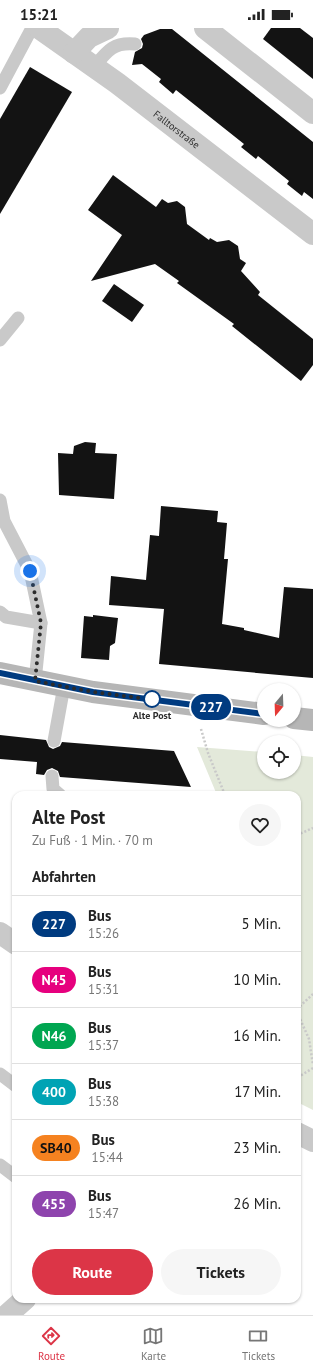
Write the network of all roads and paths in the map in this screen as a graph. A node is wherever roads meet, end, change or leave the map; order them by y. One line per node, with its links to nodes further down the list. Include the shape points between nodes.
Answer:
1 (32, 28): 8 (lane)
2 (39, 28): 6 (street, Falltorstraße)
3 (108, 28): 6 (street, via 89,37)
4 (205, 28): 9 (street)
5 (135, 44): 7 (lane, via 119,44 109,50)
6 (74, 53): 7 (street, Falltorstraße)
7 (94, 67): 10 (street, Falltorstraße)
8 (0, 88)
9 (313, 113)
10 (313, 234)
11 (18, 318): 12 (lane)
12 (0, 340)
13 (0, 500): 15 (lane, via 4,521 30,571)
14 (0, 612): 15 (lane, via 6,617)
15 (41, 623): 17 (lane)
16 (0, 673): 17 (main road)
17 (35, 681): 18 (main road)
18 (64, 686): 19 (main road); 23 (lane)
19 (194, 705): 20 (main road); 26 (path, via 208,754)
20 (257, 713)
21 (301, 719): 22 (main road)
22 (313, 720)
23 (54, 741)
24 (52, 776): 25 (lane)
25 (55, 791)
26 (223, 791)
27 (313, 828): 28 (path)
28 (301, 833)
29 (0, 933): 30 (street)
30 (12, 941)
31 (313, 994): 32 (path)
32 (301, 1005)
33 (301, 1021): 34 (path, via 309,1039)
34 (313, 1067): 36 (path)
35 (0, 1074): 37 (lane)
36 (301, 1075)
37 (12, 1083)
38 (301, 1134): 39 (street)
39 (313, 1141)
40 (0, 1166): 41 (lane)
41 (12, 1174)
42 (21, 1303): 43 (street)
43 (7, 1315)

